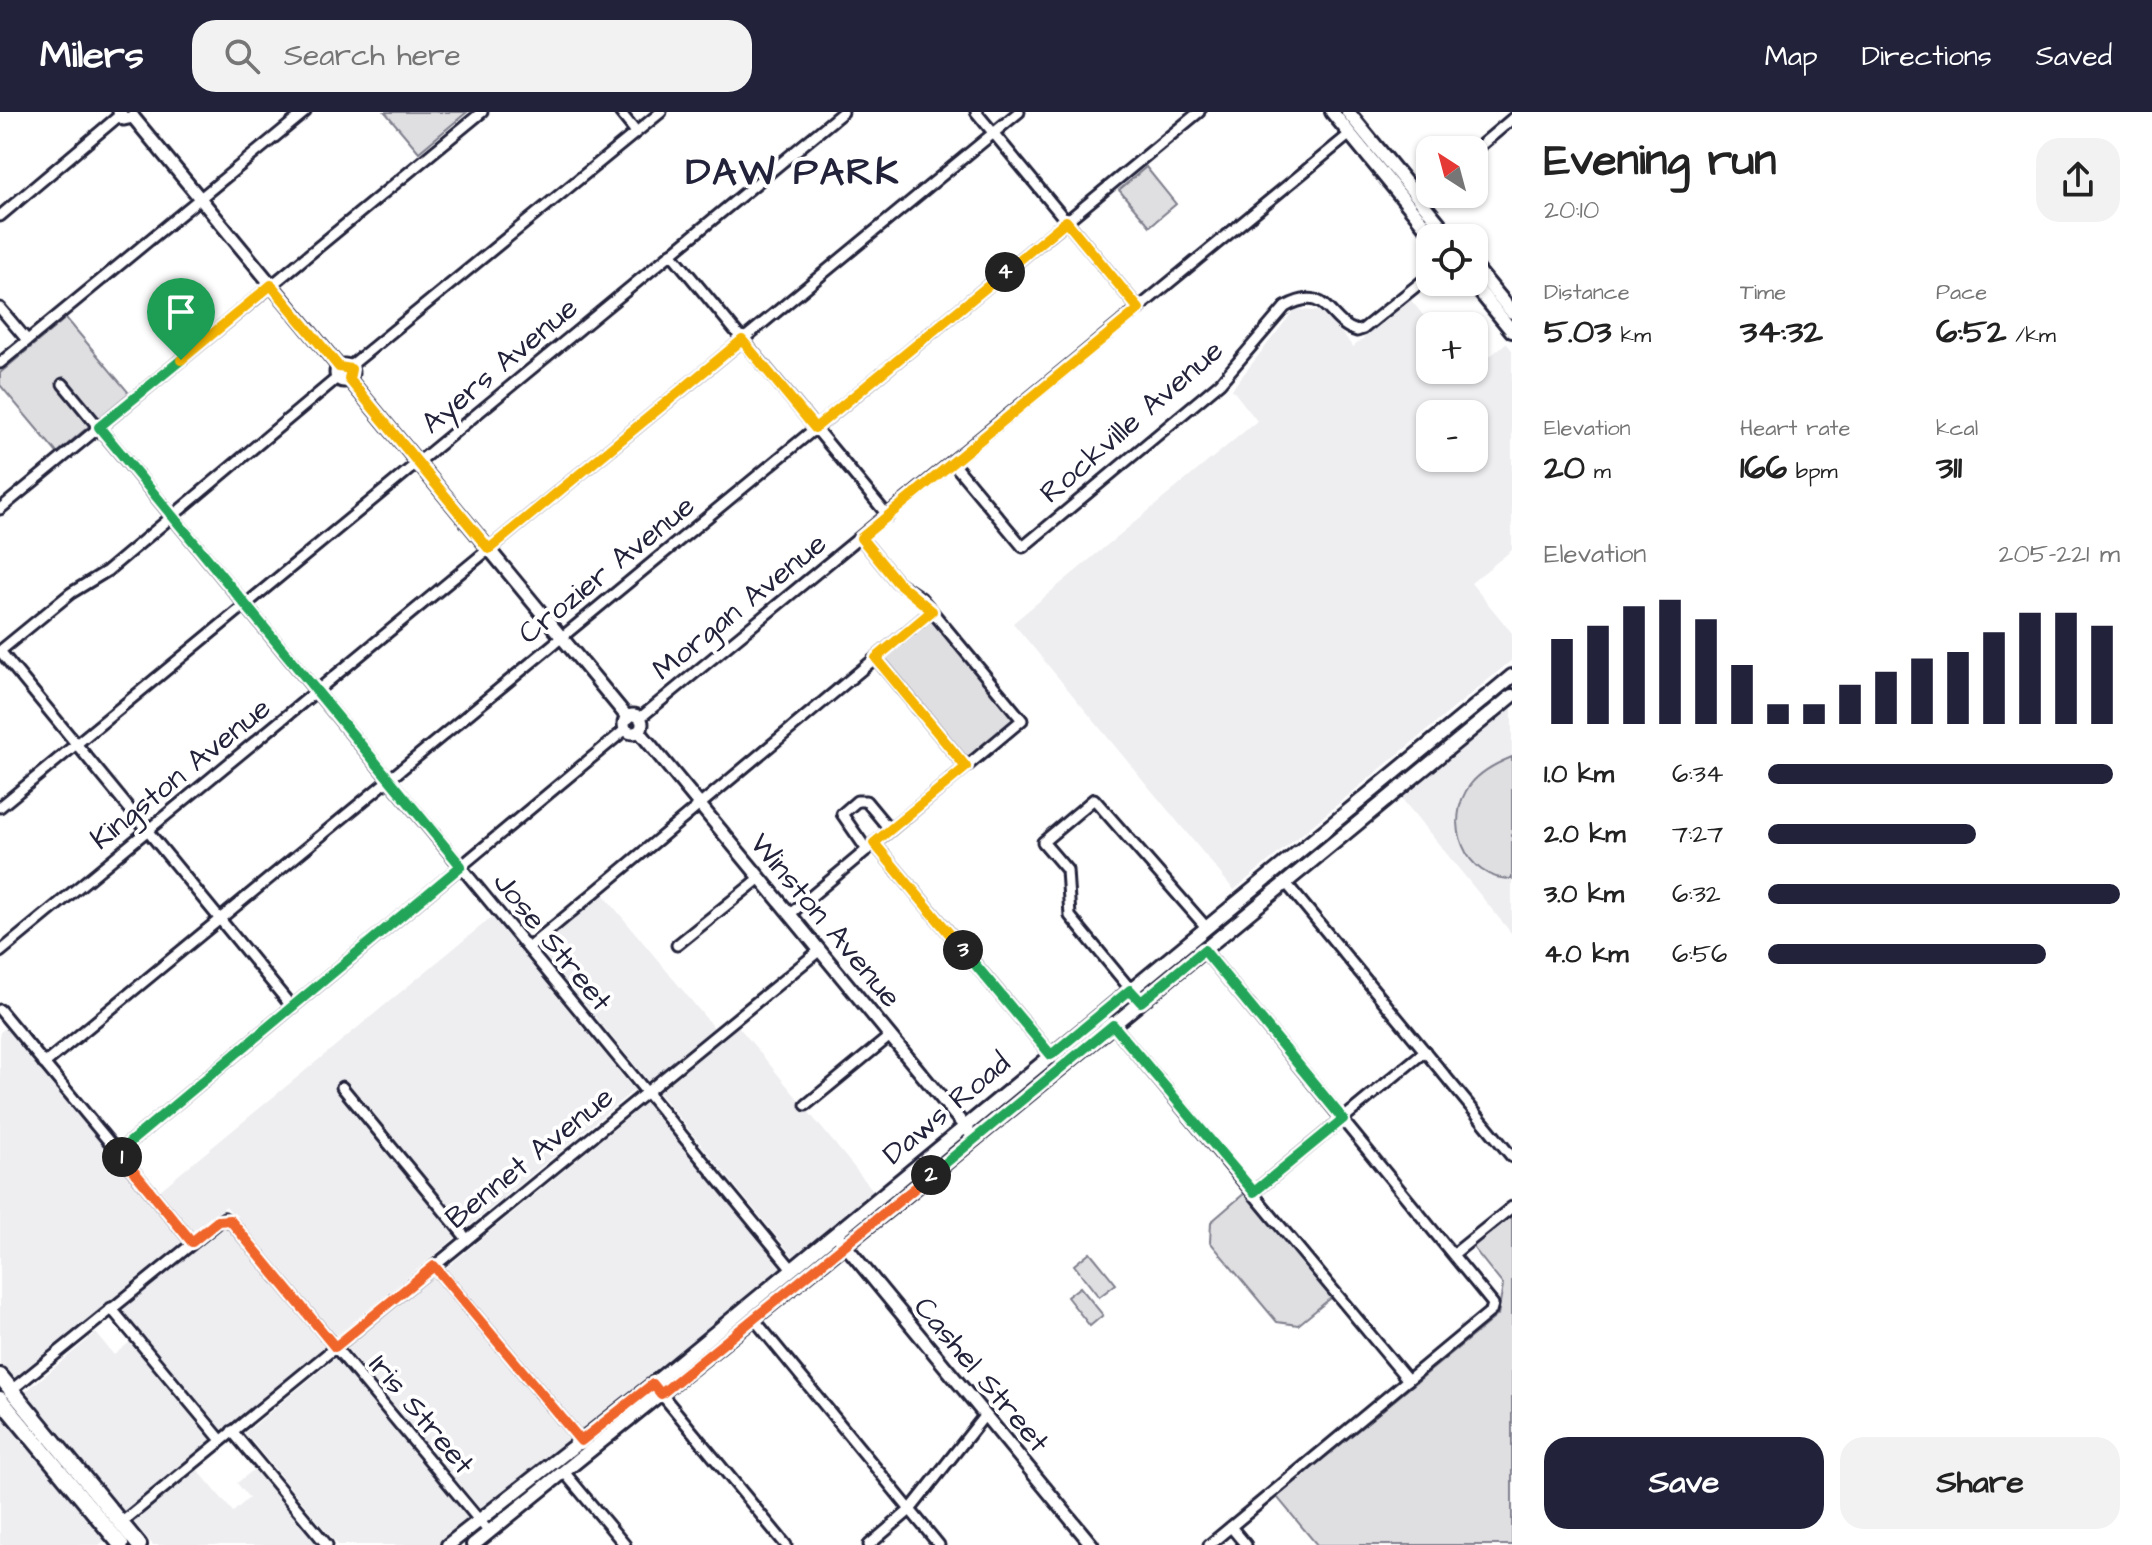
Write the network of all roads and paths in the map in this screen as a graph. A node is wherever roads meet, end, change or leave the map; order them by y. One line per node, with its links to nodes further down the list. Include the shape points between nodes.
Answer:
1 (305, 112): 20 (street)
2 (482, 112): 28 (street)
3 (620, 112): 14 (street)
4 (661, 112): 14 (street)
5 (843, 112): 26 (street, Ayers Avenue)
6 (976, 112): 15 (street)
7 (1019, 112): 15 (street, Kingston Avenue)
8 (1199, 112): 23 (street, Crozier Avenue)
9 (1332, 112): 16 (main road)
10 (119, 114): 11 (street, via 124,119); 22 (street)
11 (134, 114): 20 (street)
12 (1350, 115): 16 (main road); 17 (main road)
13 (1512, 119): 18 (street)
14 (636, 132): 38 (street)
15 (994, 133): 23 (street); 36 (street, Kingston Avenue)
16 (1350, 134): 17 (main road); 24 (main road); 32 (street, Morgan Avenue)
17 (1368, 137): 19 (main road)
18 (1488, 139)
19 (1416, 195)
20 (200, 199): 28 (street); 35 (street)
21 (1427, 208): 25 (main road)
22 (0, 216)
23 (1066, 221): 32 (street); 41 (street, Crozier Avenue)
24 (1424, 224)
25 (1440, 224)
26 (671, 253): 36 (street); 42 (street, Ayers Avenue)
27 (1488, 283): 33 (main road)
28 (271, 285): 38 (street); 40 (street)
29 (1416, 286): 43 (street, Rockville Avenue, via 1357,331 1323,303 1297,300 1285,307 1220,383 1023,547)
30 (1483, 296): 34 (main road)
31 (0, 308): 35 (street)
32 (1139, 309): 43 (street, Morgan Avenue)
33 (1512, 312)
34 (1512, 331)
35 (27, 340): 37 (street)
36 (742, 340): 41 (street); 48 (street, Kingston Avenue)
37 (0, 363)
38 (344, 373): 42 (street); 46 (street)
39 (63, 384): 40 (street, Jose Street)
40 (99, 427): 44 (street); 46 (street, Jose Street)
41 (815, 428): 45 (street); 51 (street, Crozier Avenue)
42 (418, 463): 48 (street); 49 (street, Ayers Avenue)
43 (953, 463): 45 (street, Morgan Avenue)
44 (0, 509)
45 (888, 516): 47 (street, Morgan Avenue)
46 (173, 517): 49 (street, Jose Street); 52 (street)
47 (861, 538): 50 (street, via 897,582); 58 (street, Morgan Avenue)
48 (489, 549): 51 (street); 55 (street, Kingston Avenue)
49 (245, 605): 55 (street, Jose Street); 60 (street, Ayers Avenue)
50 (932, 611): 53 (street); 62 (street, via 1022,720)
51 (561, 637): 58 (street); 64 (street, Crozier Avenue)
52 (1, 649): 60 (street)
53 (876, 658): 62 (street); 67 (street)
54 (1512, 676): 59 (main road, Daws Road)
55 (317, 691): 64 (street, Jose Street); 70 (street, Kingston Avenue)
56 (1512, 696): 57 (main road, Daws Road)
57 (1500, 705): 59 (main road, via 1455,735); 61 (main road, Daws Road)
58 (631, 722): 67 (street, Winston Avenue, via 631,733 639,731); 73 (street, Morgan Avenue)
59 (1446, 730): 61 (main road); 63 (main road, Daws Road)
60 (76, 744): 68 (street, Ayers Avenue); 70 (street)
61 (1441, 753): 66 (main road, Daws Road)
62 (966, 767): 69 (street)
63 (1393, 773): 65 (main road, Daws Road); 66 (main road)
64 (389, 779): 73 (street, Jose Street); 78 (street, Crozier Avenue)
65 (1381, 783): 66 (main road); 72 (main road, Daws Road)
66 (1398, 789): 75 (main road, Daws Road)
67 (701, 806): 74 (street, Winston Avenue); 81 (street)
68 (0, 807)
69 (890, 830): 71 (street); 71 (street, via 866,801 857,801 842,814)
70 (148, 831): 78 (street); 84 (street, Kingston Avenue)
71 (871, 847): 77 (street); 93 (street)
72 (1291, 858): 75 (main road); 76 (main road, Daws Road)
73 (461, 866): 81 (street, Jose Street); 87 (street, Morgan Avenue)
74 (760, 878): 77 (street, Winston Avenue); 80 (street)
75 (1286, 883): 76 (main road); 83 (main road, Daws Road); 92 (street)
76 (1255, 887): 79 (main road, Daws Road)
77 (790, 914): 82 (street, Winston Avenue)
78 (220, 919): 87 (street); 94 (street, Crozier Avenue)
79 (1206, 927): 85 (main road, Daws Road); 85 (street, via 1094,799 1043,842 1067,870 1070,916)
80 (677, 945)
81 (528, 948): 96 (street, Jose Street)
82 (820, 950): 91 (street, Winston Avenue); 96 (street, Bennet Avenue)
83 (1204, 950): 86 (main road, Daws Road); 98 (street)
84 (0, 952)
85 (1130, 990): 86 (street); 93 (main road, Daws Road)
86 (1141, 1002): 90 (main road, Daws Road)
87 (292, 1007): 101 (street, Morgan Avenue)
88 (0, 1010): 89 (street)
89 (4, 1024): 94 (street)
90 (1113, 1025): 100 (main road, Daws Road); 103 (street)
91 (890, 1036): 97 (street); 99 (street, Winston Avenue)
92 (1425, 1051): 98 (street); 102 (street)
93 (1051, 1055): 99 (main road, Daws Road)
94 (44, 1064): 101 (street)
95 (342, 1087): 106 (street)
96 (647, 1092): 106 (street, Bennet Avenue); 111 (street, Jose Street)
97 (806, 1105)
98 (1343, 1119): 103 (street); 109 (street)
99 (965, 1126): 100 (street, Winston Avenue); 105 (main road, Daws Road)
100 (975, 1139): 108 (main road, Daws Road)
101 (118, 1152): 107 (street)
102 (1512, 1157)
103 (1254, 1192): 116 (street)
104 (1512, 1207): 109 (street)
105 (836, 1234): 108 (street, Cashel Street); 111 (main road, Daws Road)
106 (467, 1239): 110 (street, Bennet Avenue)
107 (192, 1242): 112 (street); 114 (street, Iris Street, via 224,1218 233,1224)
108 (845, 1245): 113 (main road, Daws Road); 119 (street, Cashel Street)
109 (1455, 1253): 116 (street, via 1492,1298 1491,1311)
110 (434, 1266): 114 (street, Bennet Avenue); 122 (street)
111 (793, 1270): 117 (main road, Daws Road)
112 (111, 1308): 118 (street); 121 (street)
113 (754, 1319): 117 (main road, Daws Road); 124 (street)
114 (335, 1347): 120 (street, Bennet Avenue); 125 (street, Iris Street)
115 (0, 1376): 118 (highway)
116 (1408, 1380): 127 (street)
117 (657, 1389): 122 (main road, Daws Road); 123 (main road, Daws Road); 135 (street)
118 (4, 1396): 126 (highway); 129 (highway)
119 (985, 1415): 124 (street); 138 (street, Cashel Street)
120 (232, 1431): 121 (street, Bennet Avenue); 131 (street)
121 (221, 1440): 126 (street, Bennet Avenue)
122 (581, 1441): 125 (main road, Daws Road)
123 (564, 1472): 128 (main road, Daws Road); 134 (street)
124 (910, 1510): 136 (street); 137 (street)
125 (479, 1520): 128 (street, Iris Street); 132 (main road, Daws Road)
126 (121, 1523): 130 (highway)
127 (1231, 1527): 139 (street); 140 (street)
128 (489, 1532): 133 (main road, Daws Road)
129 (116, 1543)
130 (139, 1545)
131 (327, 1545)
132 (448, 1545)
133 (473, 1545)
134 (625, 1545)
135 (786, 1545)
136 (869, 1545)
137 (939, 1545)
138 (1092, 1545)
139 (1209, 1545)
140 (1246, 1545)

